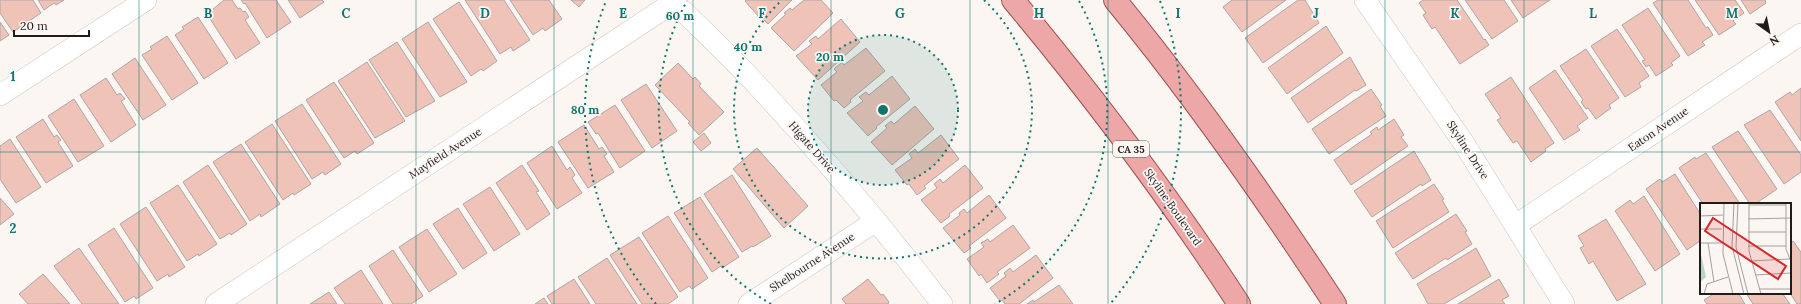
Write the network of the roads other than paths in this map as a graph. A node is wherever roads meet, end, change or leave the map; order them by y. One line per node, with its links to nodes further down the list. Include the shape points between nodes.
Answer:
1 (146, 0): 7 (street)
2 (1013, 0): 13 (main road, Skyline Boulevard / CA 35, via 1133,151)
3 (1115, 0): 14 (main road, via 1218,131)
4 (1365, 0): 9 (street, Skyline Drive, via 1463,142)
5 (673, 1): 8 (street, Higate Drive, via 755,83); 10 (street, Mayfield Avenue)
6 (1801, 34): 9 (street, Eaton Avenue)
7 (0, 95)
8 (876, 221): 11 (street, Shelbourne Avenue); 12 (street, Higate Drive)
9 (1516, 225): 15 (street, Skyline Drive)
10 (216, 304)
11 (749, 304)
12 (942, 304)
13 (1239, 304)
14 (1335, 304)
15 (1564, 304)

